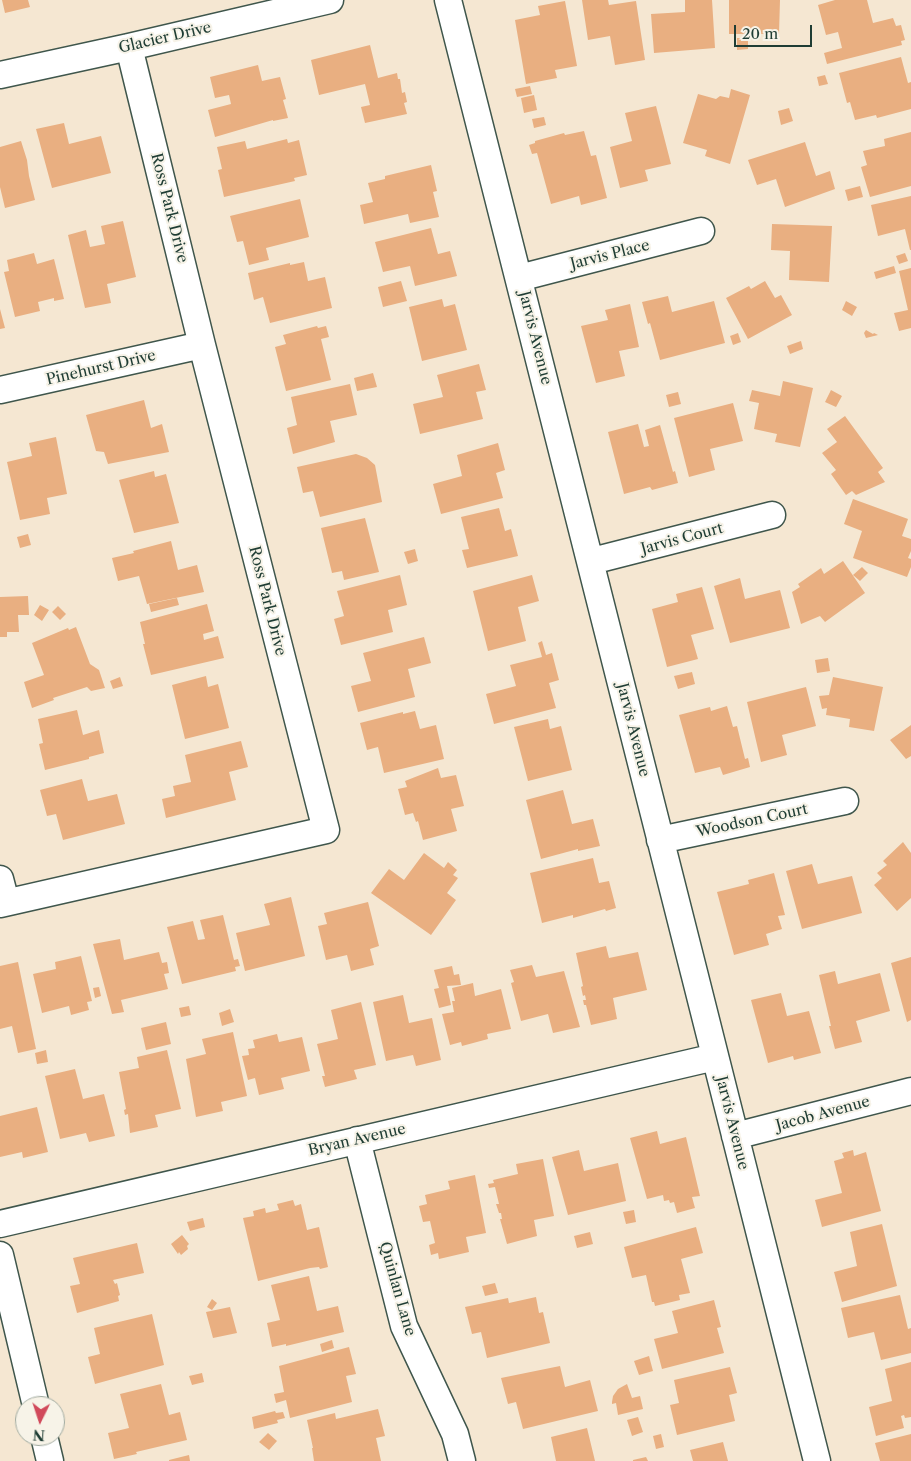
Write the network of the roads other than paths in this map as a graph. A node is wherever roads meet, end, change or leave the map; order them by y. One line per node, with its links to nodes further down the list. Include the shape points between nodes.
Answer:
1 (330, 0): 3 (street, Glacier Drive)
2 (448, 0): 6 (street, Jarvis Avenue)
3 (130, 47): 4 (street, Glacier Drive); 7 (street, Ross Park Drive)
4 (0, 74)
5 (701, 231): 6 (street, Jarvis Place)
6 (520, 278): 10 (street, Jarvis Avenue)
7 (202, 345): 8 (street, Pinehurst Drive); 13 (street, Ross Park Drive, via 326,830)
8 (0, 390)
9 (772, 515): 10 (street, Jarvis Court)
10 (592, 561): 12 (street, Jarvis Avenue)
11 (845, 801): 12 (street, Woodson Court)
12 (660, 840): 14 (street, Jarvis Avenue)
13 (2, 895)
14 (715, 1057): 16 (street, Jarvis Avenue); 17 (street, Bryan Avenue)
15 (911, 1091): 16 (street, Jacob Avenue)
16 (735, 1136): 24 (street, Jarvis Avenue)
17 (357, 1140): 18 (street, Bryan Avenue); 23 (street, Quinlan Lane, via 404,1326 455,1434)
18 (0, 1224)
19 (0, 1255): 20 (street)
20 (34, 1396)
21 (46, 1446): 22 (street)
22 (50, 1461)
23 (462, 1461)
24 (816, 1461)

